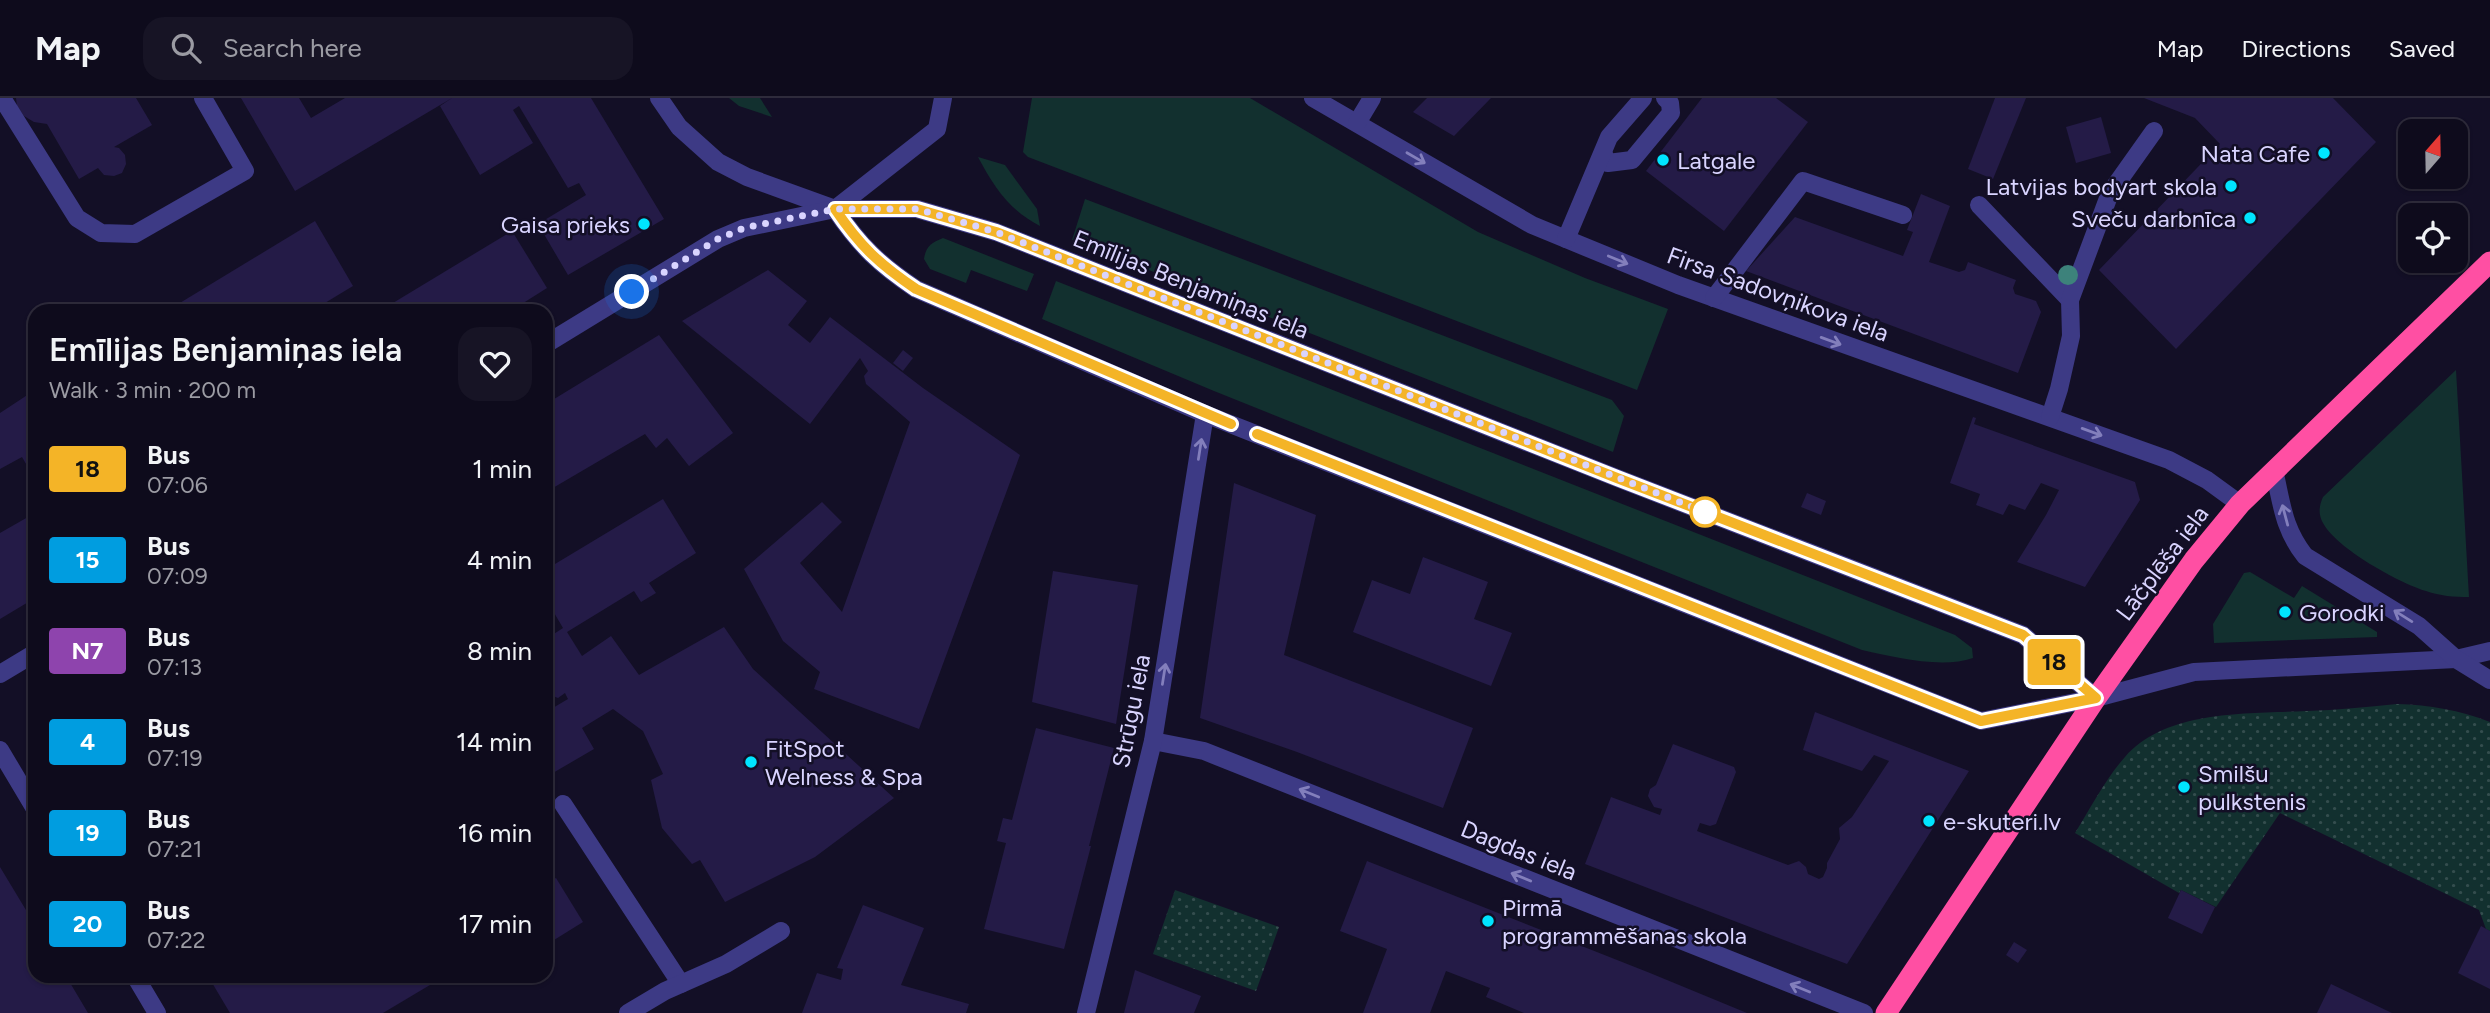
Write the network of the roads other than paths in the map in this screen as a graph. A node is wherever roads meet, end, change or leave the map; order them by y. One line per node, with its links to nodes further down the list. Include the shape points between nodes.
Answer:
1 (2, 98): 2 (street, via 77,218 101,233 135,234 245,171)
2 (203, 98)
3 (659, 98): 13 (street, Emīlijas Benjamiņas iela, via 679,127 718,162)
4 (943, 98): 13 (street, via 937,129)
5 (1313, 98): 9 (street, Firsa Sadovņikova iela)
6 (1372, 98): 9 (street)
7 (1643, 98): 11 (street, via 1609,137)
8 (1665, 98): 11 (street, via 1671,113 1632,160 1608,163)
9 (1357, 123): 15 (street, Firsa Sadovņikova iela, one-way to 15, via 1532,225)
10 (2154, 131): 18 (street, via 2110,193)
11 (1603, 153): 15 (street)
12 (1979, 205): 18 (street)
13 (835, 209): 19 (street, via 744,228 718,239); 20 (street, via 856,240 916,289); 29 (street, Emīlijas Benjamiņas iela, via 917,209 996,232 2023,635)
14 (1903, 215): 17 (street, via 1803,181)
15 (1566, 239): 17 (street, Firsa Sadovņikova iela, one-way to 17)
16 (2490, 262): 22 (highway, Lāčplēša iela)
17 (1714, 298): 21 (street, Firsa Sadovņikova iela, one-way to 21)
18 (2070, 300): 21 (street, via 2071,336)
19 (553, 340)
20 (1205, 414): 29 (street, via 1981,721); 30 (street, Strūgu iela, one-way to 20)
21 (2050, 417): 23 (street, Firsa Sadovņikova iela, one-way to 23, via 2169,460)
22 (2274, 470): 23 (highway, Lāčplēša iela); 26 (street, one-way to 22, via 2419,626 2305,556 2284,517)
23 (2240, 504): 29 (highway, Lāčplēša iela)
24 (2490, 650): 26 (street)
25 (28, 657): 27 (street)
26 (2456, 659): 28 (street); 29 (street, via 2194,672)
27 (0, 674)
28 (2490, 680)
29 (2096, 698): 41 (highway, Lāčplēša iela)
30 (1153, 741): 39 (street, Strūgu iela); 40 (street, Dagdas iela, one-way to 30, via 1204,751)
31 (0, 750): 32 (street)
32 (28, 797)
33 (563, 804): 36 (street)
34 (781, 931): 36 (street)
35 (139, 983): 37 (street)
36 (681, 984): 38 (street)
37 (157, 1013)
38 (628, 1013)
39 (1086, 1013)
40 (1864, 1013)
41 (1886, 1013)

